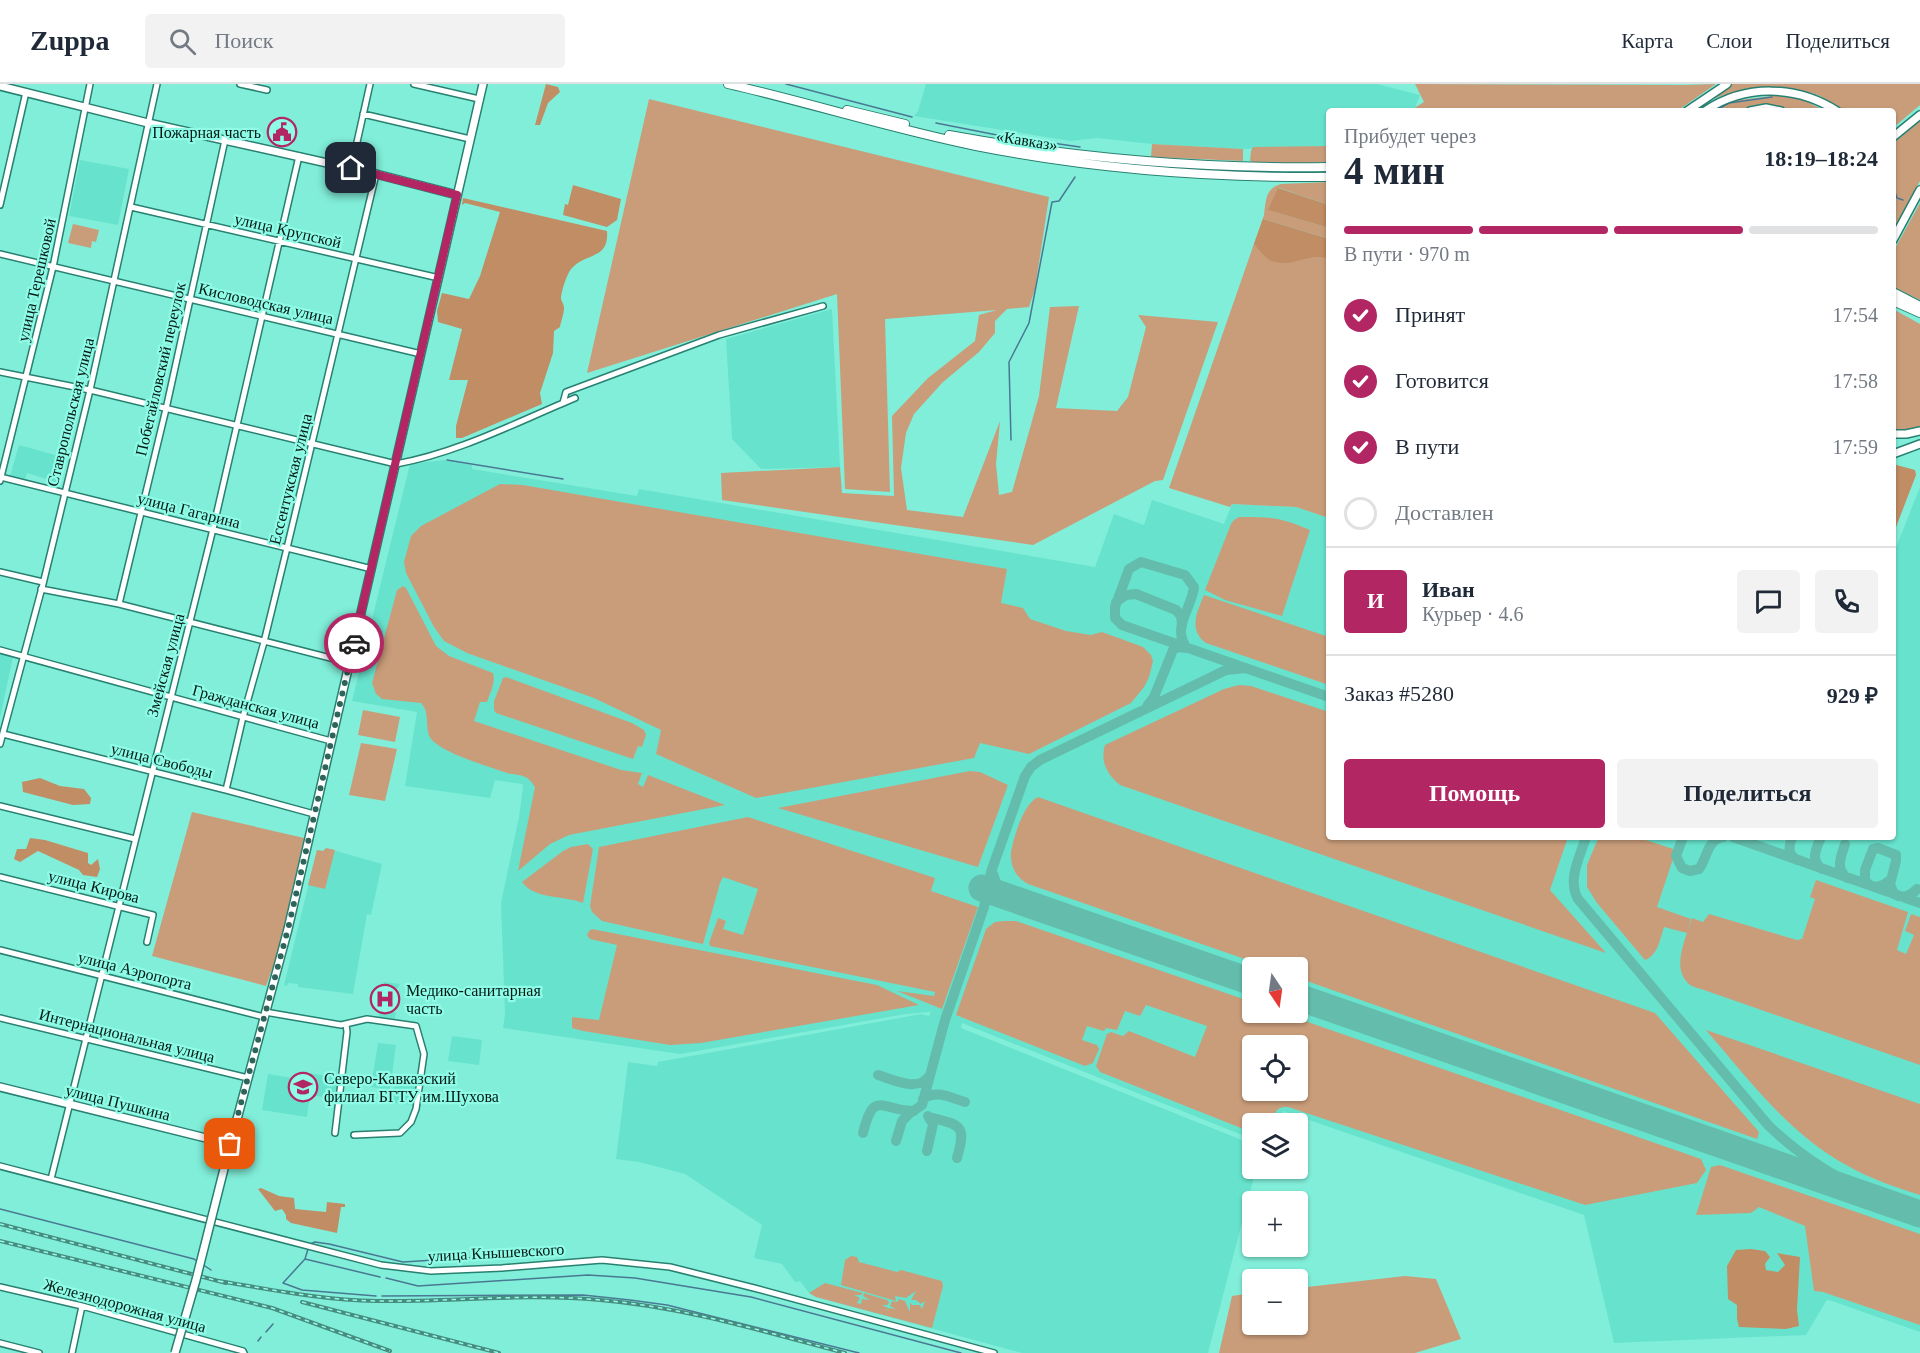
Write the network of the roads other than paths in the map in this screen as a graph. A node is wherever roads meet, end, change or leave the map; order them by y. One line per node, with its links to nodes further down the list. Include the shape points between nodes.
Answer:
1 (90, 84): 14 (street, улица Терешковой)
2 (157, 84): 20 (street, Ставропольская улица)
3 (240, 84): 11 (street)
4 (370, 84): 18 (street)
5 (414, 84): 13 (street)
6 (483, 84): 13 (main road)
7 (728, 84): 30 (highway, «Кавказ», via 993,149 1126,168)
8 (745, 84): 25 (highway, «Кавказ», via 970,139)
9 (1727, 84): 15 (main road)
10 (0, 86): 12 (main road)
11 (267, 90)
12 (26, 92): 14 (main road); 35 (street)
13 (479, 99): 22 (main road)
14 (86, 106): 20 (main road); 42 (street, улица Терешковой)
15 (1691, 108)
16 (1710, 108): 17 (main road, via 1745,93 1766,90 1806,96)
17 (1831, 108)
18 (363, 114): 22 (street); 28 (street)
19 (1920, 115): 21 (main road)
20 (148, 123): 23 (main road); 36 (street, Ставропольская улица)
21 (1896, 135)
22 (470, 139): 34 (main road)
23 (225, 140): 24 (main road); 37 (street, Побегайловский переулок)
24 (299, 156): 28 (main road); 39 (street, Змейская улица)
25 (1214, 166): 26 (highway, «Кавказ»); 30 (highway, via 1254,172)
26 (1314, 167): 27 (highway, «Кавказ»); 32 (highway, via 1273,173)
27 (1326, 167)
28 (351, 168): 29 (main road)
29 (376, 174): 34 (main road); 41 (street, Ессентукская улица)
30 (1220, 175): 31 (highway, «Кавказ»)
31 (1326, 176)
32 (1326, 176)
33 (1920, 190): 38 (main road)
34 (457, 195): 43 (main road)
35 (0, 205)
36 (131, 207): 37 (street, улица Крупской); 44 (street, Ставропольская улица)
37 (206, 225): 39 (street, улица Крупской); 46 (street, Побегайловский переулок)
38 (1896, 234)
39 (280, 241): 41 (street, улица Крупской); 51 (street, Змейская улица)
40 (0, 254): 42 (street, Кисловодская улица)
41 (357, 260): 43 (street, улица Крупской); 52 (street, Ессентукская улица)
42 (53, 267): 44 (street, Кисловодская улица); 55 (street, улица Терешковой)
43 (439, 278): 53 (main road)
44 (115, 281): 46 (street, Кисловодская улица); 56 (street, Ставропольская улица)
45 (1896, 294): 49 (highway)
46 (190, 299): 51 (street, Кисловодская улица); 59 (street, Побегайловский переулок)
47 (1896, 303): 50 (highway)
48 (823, 306): 58 (street, via 719,336 566,392)
49 (1920, 306)
50 (1920, 315)
51 (263, 317): 52 (street, Кисловодская улица); 60 (street, Змейская улица)
52 (339, 334): 53 (street, Кисловодская улица); 64 (street, Ессентукская улица)
53 (421, 354): 66 (main road)
54 (0, 372): 55 (street)
55 (27, 378): 56 (street); 67 (street, улица Терешковой)
56 (90, 390): 59 (street); 68 (street, Ставропольская улица)
57 (575, 398): 58 (street)
58 (563, 403): 66 (street, via 459,446)
59 (166, 409): 60 (street); 69 (street, Побегайловский переулок)
60 (236, 425): 64 (street); 70 (street, Змейская улица)
61 (1920, 431): 62 (main road)
62 (1896, 434)
63 (1920, 444): 65 (main road)
64 (312, 446): 66 (street); 71 (street, Ессентукская улица)
65 (1896, 453)
66 (396, 464): 72 (main road)
67 (0, 479): 68 (street, улица Гагарина)
68 (65, 492): 69 (street, улица Гагарина); 74 (street, Ставропольская улица)
69 (140, 512): 70 (street, улица Гагарина); 75 (street, Побегайловский переулок)
70 (213, 529): 71 (street, улица Гагарина); 76 (street, Змейская улица)
71 (287, 548): 72 (street, улица Гагарина); 77 (street, Ессентукская улица)
72 (372, 569): 80 (main road)
73 (0, 572): 74 (street)
74 (42, 586): 75 (street); 79 (street, Ставропольская улица)
75 (119, 604): 76 (street)
76 (190, 622): 77 (street); 81 (street, Змейская улица)
77 (264, 642): 80 (street); 82 (street, Ессентукская улица)
78 (0, 650): 79 (street, Гражданская улица)
79 (23, 656): 81 (street, Гражданская улица); 83 (street, Ставропольская улица)
80 (350, 663): 84 (main road)
81 (170, 697): 82 (street, Гражданская улица); 86 (street, Змейская улица)
82 (243, 717): 84 (street, Гражданская улица); 87 (street, Ессентукская улица)
83 (3, 734): 85 (street, Ставропольская улица); 86 (street, улица Свободы)
84 (330, 741): 89 (main road)
85 (0, 744)
86 (152, 772): 87 (street, улица Свободы); 90 (street, Змейская улица)
87 (226, 790): 89 (street, улица Свободы)
88 (0, 806): 90 (street)
89 (314, 814): 96 (main road)
90 (135, 839): 92 (street, Змейская улица)
91 (0, 877): 92 (street, улица Кирова)
92 (118, 905): 93 (street, улица Кирова, via 153,915); 95 (street, Змейская улица)
93 (147, 942)
94 (0, 950): 95 (street, улица Аэропорта)
95 (100, 976): 96 (street, улица Аэропорта); 99 (street, Змейская улица)
96 (264, 1014): 98 (street, улица Аэропорта); 100 (main road)
97 (0, 1018): 99 (street, Интернациональная улица)
98 (346, 1024): 103 (street); 104 (street, улица Аэропорта, via 367,1019 416,1026 424,1054 411,1122 400,1133)
99 (85, 1039): 100 (street, Интернациональная улица); 102 (street, Змейская улица)
100 (248, 1078): 105 (main road)
101 (0, 1087): 102 (main road, улица Пушкина)
102 (68, 1103): 105 (main road, улица Пушкина); 107 (street, Змейская улица)
103 (335, 1134)
104 (354, 1135)
105 (229, 1146): 114 (main road, bridge)
106 (0, 1166): 107 (street, улица Кнышевского)
107 (51, 1179): 115 (street, улица Кнышевского, via 381,1265 431,1271 602,1260 670,1267)
108 (0, 1287): 109 (street, Железнодорожная улица)
109 (82, 1306): 111 (street, Железнодорожная улица); 113 (street)
110 (0, 1343): 112 (street)
111 (243, 1352)
112 (39, 1353)
113 (72, 1353)
114 (175, 1353)
115 (994, 1353)

